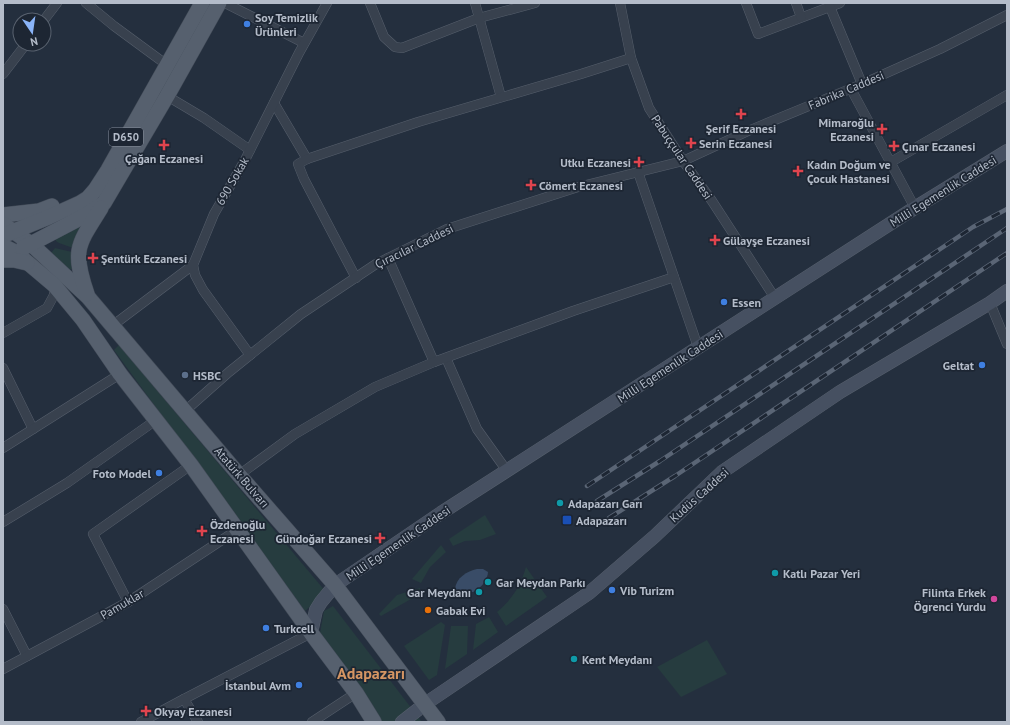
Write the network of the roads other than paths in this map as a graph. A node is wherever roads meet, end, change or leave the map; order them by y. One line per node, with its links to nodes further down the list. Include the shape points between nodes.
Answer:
1 (57, 3): 15 (street)
2 (86, 3): 22 (street)
3 (202, 3): 22 (main road, D650)
4 (219, 3): 27 (main road)
5 (226, 3): 19 (street)
6 (327, 3): 19 (street, 690 Sokak)
7 (370, 3): 18 (street, via 384,37 395,47 402,48)
8 (475, 3): 18 (street)
9 (535, 3): 18 (street)
10 (620, 3): 21 (street, Pabuççular Caddesi)
11 (746, 3): 17 (street, via 758,34)
12 (796, 3): 17 (street)
13 (840, 3): 14 (street)
14 (830, 7): 17 (street); 24 (street)
15 (50, 12)
16 (1007, 15): 24 (street, Fabrika Caddesi)
17 (801, 17)
18 (479, 18): 28 (street)
19 (304, 43): 29 (street, 690 Sokak)
20 (20, 52): 23 (street)
21 (631, 58): 28 (street); 33 (street, Pabuççular Caddesi, via 649,108)
22 (167, 65): 35 (main road, D650)
23 (3, 74)
24 (862, 84): 25 (street, Fabrika Caddesi)
25 (851, 89): 33 (street, Fabrika Caddesi, via 748,131); 34 (street)
26 (1007, 95): 34 (street)
27 (167, 96): 30 (street); 37 (main road)
28 (501, 97): 32 (street)
29 (274, 102): 30 (street, 690 Sokak); 32 (street)
30 (250, 150): 44 (street, 690 Sokak, via 214,214)
31 (1007, 151): 38 (main road, Milli Egemenlik Caddesi)
32 (307, 159): 46 (street, via 298,164 304,179)
33 (684, 161): 36 (street, Çıracılar Caddesi); 50 (street, Pabuççular Caddesi)
34 (891, 162): 38 (street)
35 (108, 170): 39 (main road, via 91,185 49,208); 40 (main road, D650, via 95,190 80,203 49,217)
36 (638, 172): 43 (street, Çıracılar Caddesi, via 578,187 447,229); 45 (street)
37 (104, 203): 41 (main road); 49 (main road, via 82,237 78,250)
38 (915, 208): 50 (main road, Milli Egemenlik Caddesi)
39 (3, 215)
40 (7, 230): 41 (main road, Atatürk Bulvarı)
41 (31, 244): 42 (main road); 49 (main road, Atatürk Bulvarı)
42 (6, 254): 47 (main road, via 28,263)
43 (388, 258): 46 (street, Çıracılar Caddesi); 58 (street)
44 (193, 265): 52 (street); 56 (street, via 194,275 203,290)
45 (674, 277): 55 (street); 57 (street, via 573,310)
46 (356, 278): 56 (street, Çıracılar Caddesi, via 301,314)
47 (54, 285): 53 (street, via 54,295 47,308); 60 (main road, via 83,320)
48 (1007, 291): 51 (main road, Kudüs Caddesi)
49 (88, 297): 52 (main road, Atatürk Bulvarı)
50 (775, 298): 55 (main road, Milli Egemenlik Caddesi)
51 (990, 303): 54 (street); 78 (main road, Kudüs Caddesi, via 840,392 722,472 589,594)
52 (112, 326): 61 (main road, Atatürk Bulvarı)
53 (3, 333)
54 (1007, 344)
55 (698, 347): 66 (main road, Milli Egemenlik Caddesi)
56 (250, 355): 61 (street, Çıracılar Caddesi)
57 (446, 358): 58 (street); 66 (street, via 477,429)
58 (434, 362): 67 (street, via 375,387 295,434)
59 (3, 368): 63 (street)
60 (120, 374): 62 (main road); 63 (street)
61 (185, 411): 67 (main road, Atatürk Bulvarı)
62 (156, 420): 65 (main road); 68 (street, via 67,483)
63 (33, 429): 64 (street)
64 (3, 448)
65 (191, 465): 69 (main road); 71 (street, via 93,534)
66 (507, 471): 70 (main road, Milli Egemenlik Caddesi)
67 (239, 475): 70 (main road, Atatürk Bulvarı)
68 (3, 522)
69 (237, 530): 71 (street, Pamuklar); 73 (main road)
70 (335, 585): 73 (main road, Milli Egemenlik Caddesi, via 316,610); 78 (main road, Atatürk Bulvarı)
71 (128, 602): 74 (street, Pamuklar)
72 (3, 609): 74 (street)
73 (311, 633): 76 (main road); 77 (street)
74 (27, 656): 75 (street, Pamuklar)
75 (3, 668)
76 (356, 693): 79 (main road); 82 (street)
77 (184, 699): 80 (street); 81 (street)
78 (425, 704): 83 (main road, Kudüs Caddesi); 84 (main road, Atatürk Bulvarı)
79 (377, 721)
80 (140, 722)
81 (198, 722)
82 (312, 722)
83 (402, 722)
84 (438, 722)

